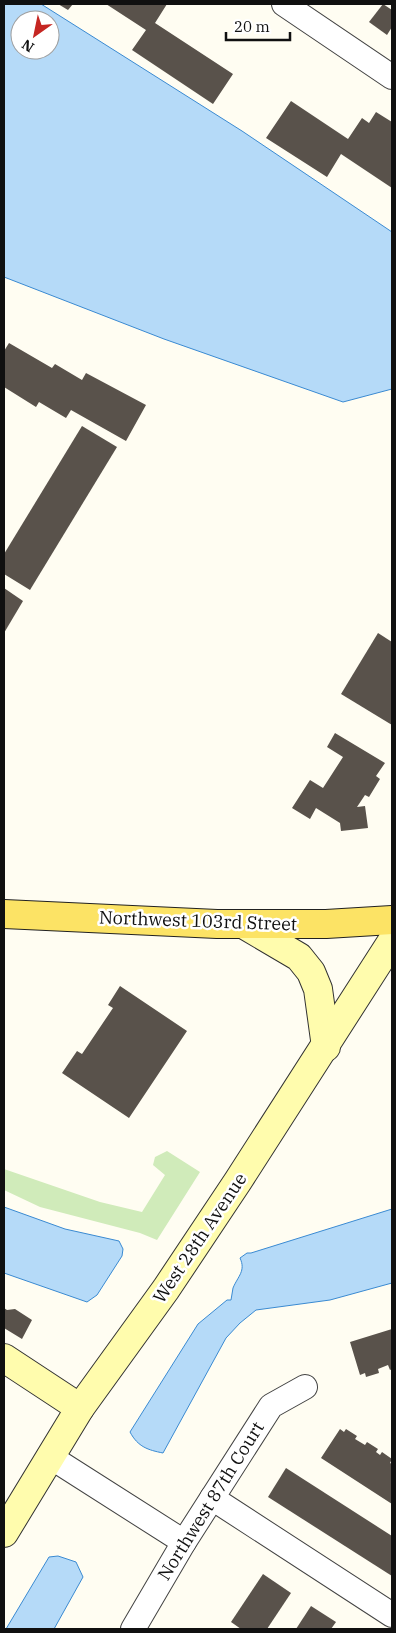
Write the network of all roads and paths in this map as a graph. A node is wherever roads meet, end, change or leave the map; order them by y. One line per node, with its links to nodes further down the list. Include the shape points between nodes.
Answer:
1 (284, 4): 2 (street)
2 (392, 77)
3 (4, 914): 5 (main road, Northwest 103rd Street)
4 (392, 920): 5 (main road, Northwest 103rd Street)
5 (243, 924): 7 (main road, via 299,957 311,972 318,989)
6 (392, 941): 7 (main road, West 28th Avenue)
7 (326, 1047): 10 (main road, West 28th Avenue, via 166,1289)
8 (4, 1358): 10 (main road)
9 (305, 1387): 12 (street, Northwest 87th Court, via 271,1406)
10 (80, 1408): 11 (main road, West 28th Avenue)
11 (49, 1456): 13 (main road, West 28th Avenue); 14 (street)
12 (212, 1498): 14 (street, Northwest 87th Court); 15 (street)
13 (4, 1533)
14 (184, 1542): 16 (street, Northwest 87th Court)
15 (392, 1615)
16 (133, 1629)

